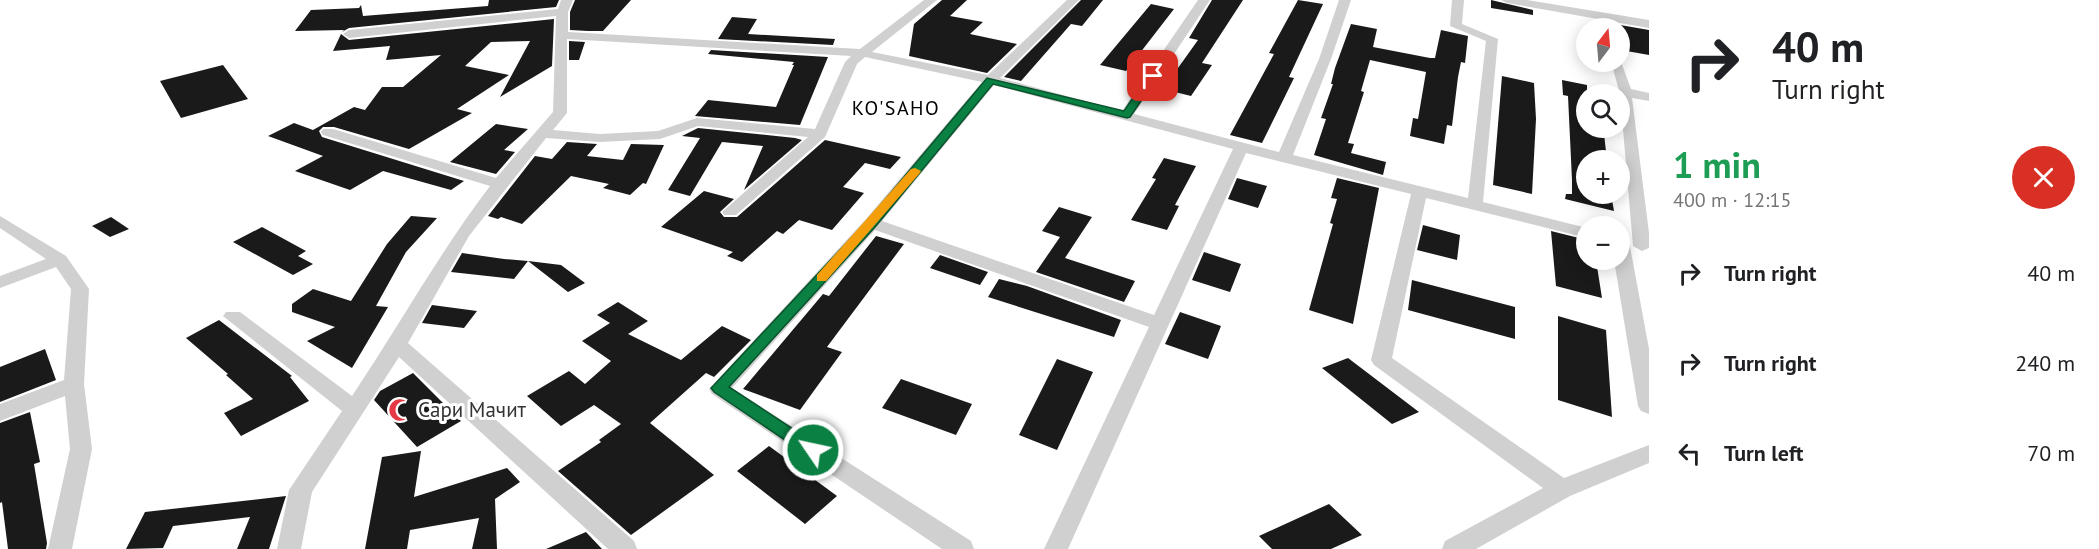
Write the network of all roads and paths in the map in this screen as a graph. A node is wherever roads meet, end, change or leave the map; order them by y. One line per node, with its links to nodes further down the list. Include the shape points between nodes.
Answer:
1 (932, 0): 13 (street)
2 (1073, 0): 14 (street)
3 (1204, 0): 17 (street)
4 (1345, 0): 23 (street)
5 (1458, 0): 26 (street, via 1456,26 1492,39)
6 (1507, 0): 8 (street)
7 (564, 6): 11 (street); 12 (street)
8 (1585, 18)
9 (1630, 24): 10 (street)
10 (1649, 24)
11 (349, 34)
12 (562, 35): 13 (street); 20 (street, via 560,113)
13 (861, 53): 14 (street); 21 (street, via 851,62)
14 (991, 80): 17 (street); 29 (street)
15 (1630, 93): 16 (street)
16 (1649, 97)
17 (1127, 114): 22 (street)
18 (1630, 131): 32 (street)
19 (328, 132): 24 (street)
20 (543, 133): 21 (street, via 600,138 660,135 697,122); 24 (street)
21 (820, 134): 27 (street)
22 (1241, 147): 23 (street); 37 (street)
23 (1284, 158): 25 (street)
24 (500, 184): 38 (street, via 461,235)
25 (1419, 192): 26 (street); 44 (street, via 1381,360)
26 (1475, 206): 30 (street)
27 (730, 212)
28 (0, 221): 33 (street)
29 (872, 223): 37 (street); 48 (street, via 719,388)
30 (1576, 229)
31 (1630, 243): 32 (street)
32 (1645, 247)
33 (60, 260): 35 (street); 39 (street, via 80,289)
34 (1625, 270): 40 (street)
35 (0, 282)
36 (233, 316): 41 (street)
37 (1158, 323): 49 (street)
38 (397, 344): 41 (street); 47 (street)
39 (74, 384): 42 (street); 45 (street, via 81,449)
40 (1649, 406)
41 (354, 409): 46 (street, via 301,490)
42 (0, 413)
43 (1649, 454): 44 (street)
44 (1562, 489): 50 (street)
45 (60, 549)
46 (289, 549)
47 (624, 549)
48 (962, 549)
49 (1056, 549)
50 (1454, 549)

